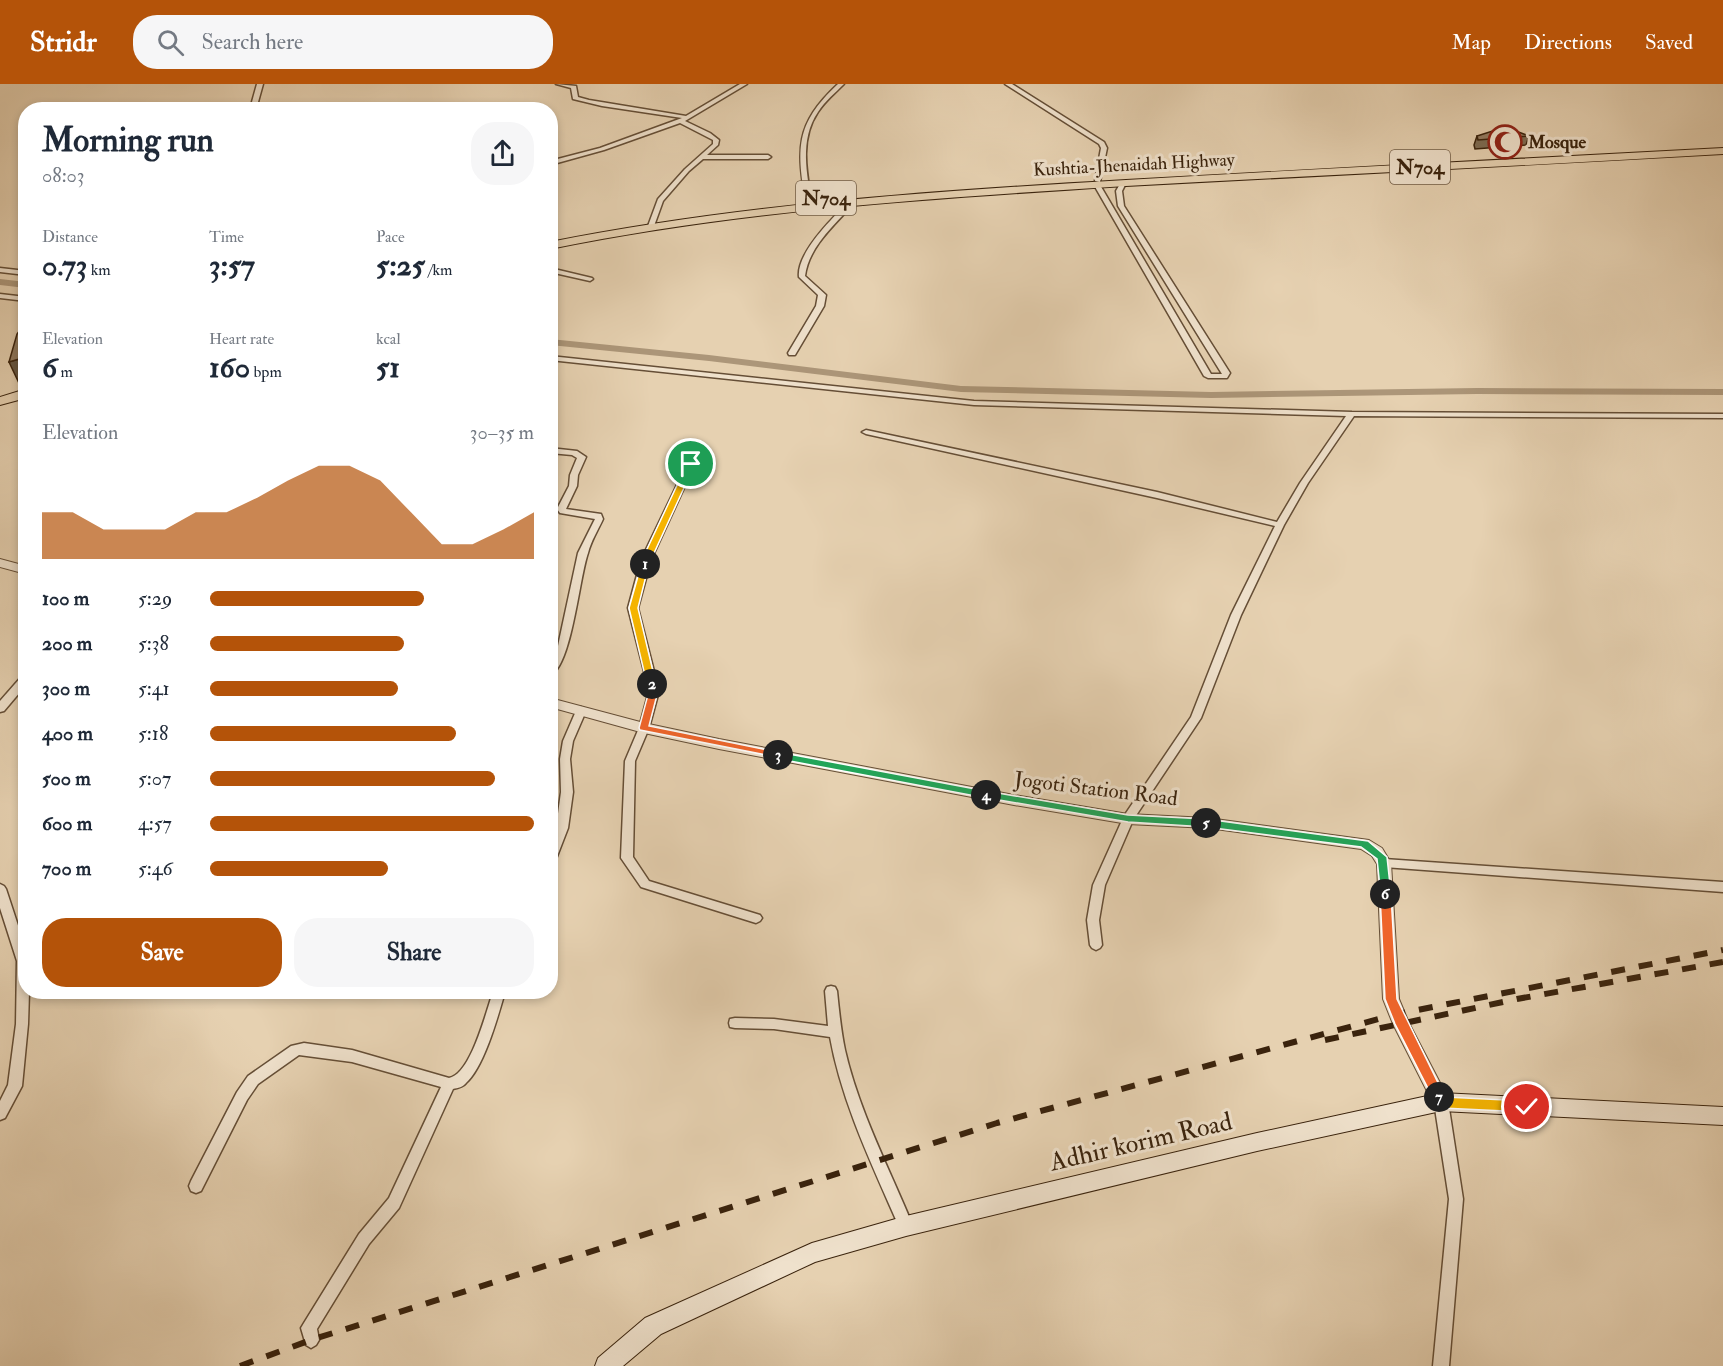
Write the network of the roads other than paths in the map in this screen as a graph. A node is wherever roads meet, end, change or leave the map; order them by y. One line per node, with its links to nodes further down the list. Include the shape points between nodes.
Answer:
1 (260, 84): 6 (street)
2 (559, 84): 7 (street, via 574,87 575,98 594,104 654,110)
3 (744, 84): 7 (street)
4 (841, 84): 16 (street, via 824,98 802,135)
5 (1008, 84): 14 (street, via 1102,143)
6 (256, 102)
7 (683, 119): 10 (street, via 687,127 717,140); 12 (street)
8 (1723, 144): 13 (highway, Kushtia-Jhenaidah Highway / N704)
9 (1723, 151): 13 (highway, Kushtia-Jhenaidah Highway / N704)
10 (703, 156): 11 (street); 17 (street, via 660,200)
11 (768, 157)
12 (558, 161)
13 (1120, 182): 14 (highway, Kushtia-Jhenaidah Highway / N704); 14 (street, via 1121,206 1224,376 1208,376)
14 (1101, 183): 15 (highway, Kushtia-Jhenaidah Highway / N704); 16 (highway, Kushtia-Jhenaidah Highway / N704)
15 (853, 201): 16 (highway, Kushtia-Jhenaidah Highway / N704); 26 (street, via 801,269 801,276 822,295 820,306)
16 (809, 202): 17 (highway, Kushtia-Jhenaidah Highway / N704)
17 (652, 223): 18 (highway, Kushtia-Jhenaidah Highway / N704); 19 (highway, Kushtia-Jhenaidah Highway / N704)
18 (558, 239)
19 (558, 244)
20 (0, 270): 21 (street)
21 (18, 272)
22 (558, 272): 23 (street)
23 (590, 279)
24 (0, 296): 25 (street)
25 (18, 298)
26 (792, 353)
27 (558, 359): 32 (street, via 974,404)
28 (18, 388): 29 (highway)
29 (0, 394)
30 (18, 395): 31 (highway)
31 (0, 401)
32 (1352, 414): 33 (street); 37 (street)
33 (1723, 416)
34 (866, 432): 37 (street)
35 (558, 451): 40 (street, via 582,457 561,509 593,514 599,519 583,553)
36 (699, 453): 45 (street, via 646,560 633,608 654,691)
37 (1280, 525): 46 (street, via 1236,615 1196,718)
38 (0, 563): 39 (street)
39 (18, 568)
40 (558, 656)
41 (18, 687): 43 (street)
42 (558, 704): 44 (street, Jogoti Station Road)
43 (0, 708)
44 (581, 711): 45 (street, Jogoti Station Road); 47 (street, via 568,741 567,792)
45 (644, 728): 46 (street, Jogoti Station Road); 51 (street, via 630,761 627,858 645,884)
46 (1128, 819): 48 (street, Jogoti Station Road, via 1208,823 1364,843); 53 (street, via 1099,885 1093,920)
47 (558, 838)
48 (1384, 863): 49 (street); 60 (street, via 1391,999)
49 (1723, 887)
50 (0, 889): 52 (street)
51 (756, 918)
52 (18, 945)
53 (1096, 945)
54 (831, 991): 58 (street)
55 (22, 999): 61 (street, via 15,1086)
56 (497, 999): 59 (street, via 467,1074 459,1082)
57 (735, 1023): 58 (street)
58 (833, 1032): 64 (street, via 846,1079)
59 (449, 1084): 63 (street, via 352,1056 296,1050 253,1080); 65 (street, via 393,1203 364,1239 309,1328)
60 (1442, 1102): 62 (main road, Adhir korim Road); 64 (main road, Adhir korim Road); 67 (street, via 1456,1199)
61 (0, 1114)
62 (1723, 1116)
63 (196, 1186)
64 (906, 1226): 66 (main road, Adhir korim Road, via 812,1253 653,1326)
65 (311, 1340)
66 (606, 1366)
67 (1441, 1366)

